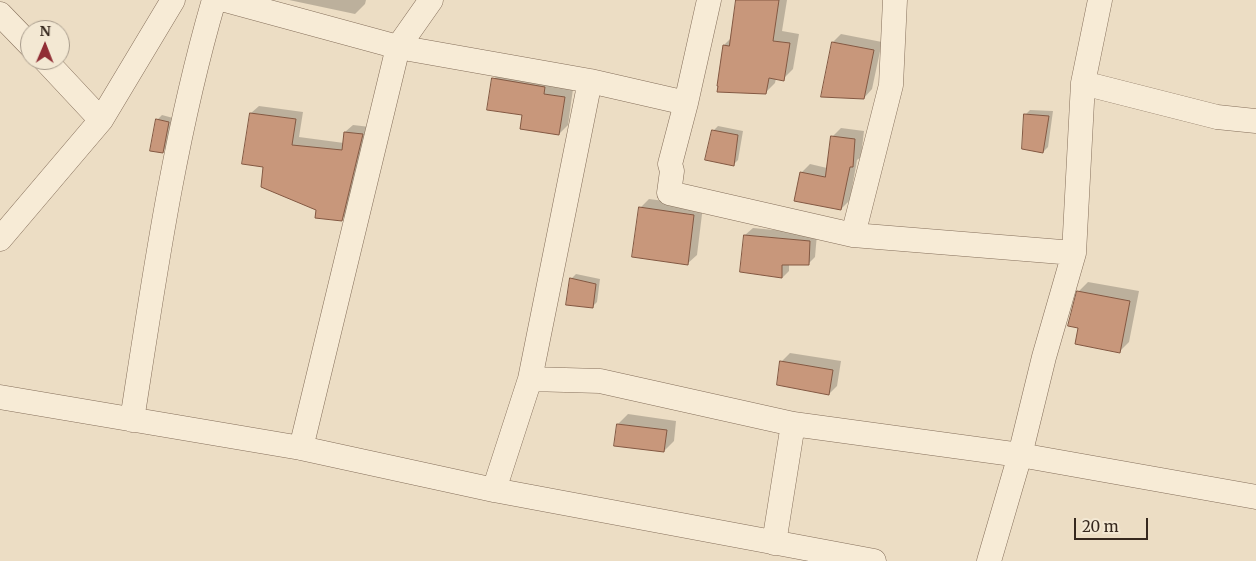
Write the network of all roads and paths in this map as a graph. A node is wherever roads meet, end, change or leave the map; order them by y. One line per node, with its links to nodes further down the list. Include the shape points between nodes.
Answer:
1 (173, 0): 15 (street)
2 (214, 0): 22 (street, via 199,53 157,262)
3 (225, 0): 10 (street)
4 (431, 0): 10 (street)
5 (709, 0): 14 (street)
6 (895, 0): 17 (street, via 891,84)
7 (1100, 0): 13 (street)
8 (0, 14): 9 (street)
9 (20, 35)
10 (398, 47): 12 (street); 24 (street)
11 (54, 70): 15 (street)
12 (590, 81): 14 (street); 20 (street)
13 (1083, 83): 16 (street, via 1217,116); 19 (street)
14 (686, 103): 17 (street, via 670,164 669,193)
15 (102, 120): 18 (street)
16 (1256, 120)
17 (853, 234): 19 (street)
18 (0, 239)
19 (1074, 253): 25 (street)
20 (530, 379): 23 (street, via 600,381); 26 (street)
21 (0, 397): 22 (street)
22 (132, 420): 24 (street)
23 (793, 424): 25 (street); 28 (street)
24 (301, 448): 26 (street)
25 (1020, 455): 27 (street); 30 (street)
26 (494, 490): 28 (street)
27 (1256, 497)
28 (774, 543): 29 (street)
29 (874, 561)
30 (989, 561)

